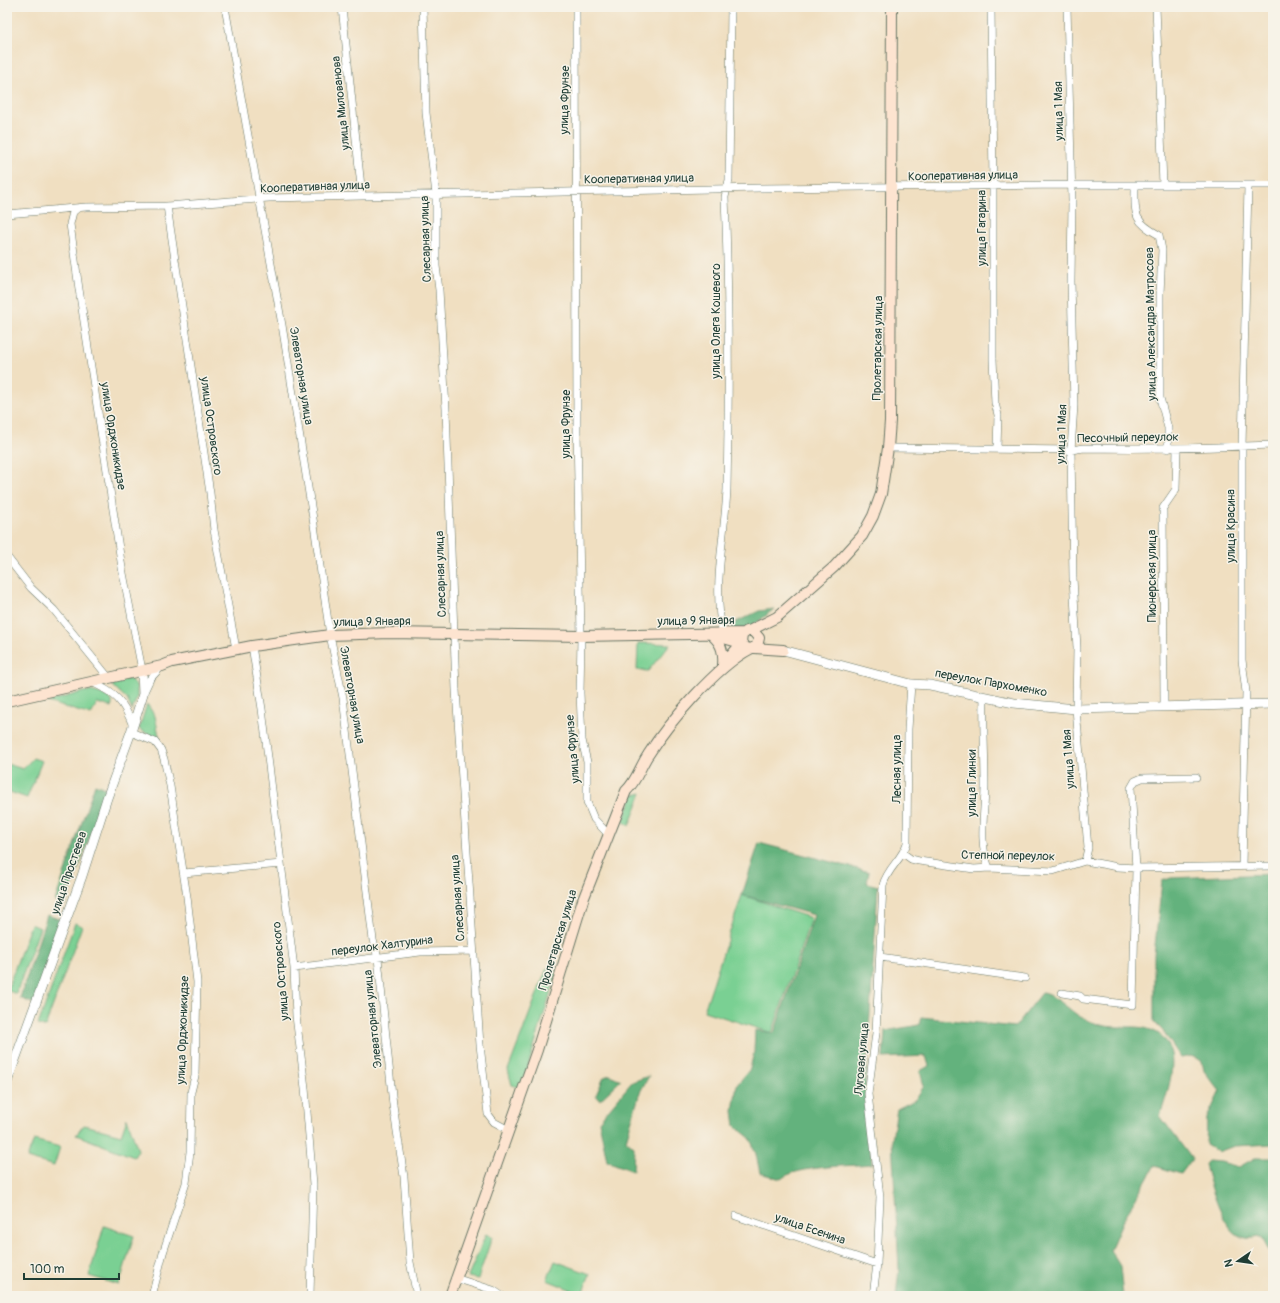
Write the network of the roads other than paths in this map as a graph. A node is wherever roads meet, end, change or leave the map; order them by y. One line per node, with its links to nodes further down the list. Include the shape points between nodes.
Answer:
1 (225, 7): 21 (street, Элеваторная улица)
2 (342, 7): 20 (street, улица Милованова)
3 (422, 7): 19 (street, Слесарная улица, via 426,113)
4 (576, 7): 18 (street, улица Фрунзе)
5 (731, 7): 17 (street, улица Олега Кошевого, via 729,180)
6 (892, 7): 16 (main road, Пролетарская улица)
7 (990, 7): 14 (street, улица Гагарина)
8 (1067, 7): 10 (street, улица 1 Мая)
9 (1156, 7): 12 (street)
10 (1072, 185): 11 (street, Кооперативная улица); 14 (street, Кооперативная улица); 31 (street, улица 1 Мая, via 1070,282 1074,405)
11 (1135, 185): 12 (street, Кооперативная улица); 29 (street, улица Александра Матросова, via 1135,210 1138,221 1158,235 1162,250 1160,398 1168,428)
12 (1163, 185): 15 (street, Кооперативная улица)
13 (1273, 185): 15 (street, Кооперативная улица)
14 (993, 186): 16 (street, Кооперативная улица); 28 (street, улица Гагарина, via 993,359 998,415)
15 (1248, 186): 26 (street, улица Красина)
16 (892, 188): 17 (street, Кооперативная улица); 27 (main road, Пролетарская улица)
17 (726, 189): 18 (street, Кооперативная улица); 36 (street, улица Олега Кошевого, via 727,489 719,587)
18 (575, 192): 19 (street, Кооперативная улица); 40 (street, улица Фрунзе)
19 (436, 194): 20 (street, Кооперативная улица); 38 (street, Слесарная улица, via 436,266 446,401)
20 (362, 196): 21 (street, Кооперативная улица)
21 (260, 199): 22 (street, Кооперативная улица); 37 (street, Элеваторная улица, via 312,510)
22 (167, 206): 23 (street, Кооперативная улица); 43 (street, улица Островского, via 214,530)
23 (78, 208): 24 (street, Кооперативная улица); 47 (street, улица Орджоникидзе, via 73,212 70,224 79,289 121,561)
24 (7, 214)
25 (1273, 445): 26 (street, Песочный переулок)
26 (1242, 447): 30 (street, Песочный переулок); 55 (street, улица Красина, via 1242,660)
27 (888, 448): 28 (street, Песочный переулок); 34 (main road, Пролетарская улица, via 881,494 862,536 834,567)
28 (997, 448): 31 (street, Песочный переулок)
29 (1168, 449): 30 (street, Песочный переулок); 31 (street, Песочный переулок)
30 (1176, 449): 57 (street, Пионерская улица, via 1176,489 1163,508)
31 (1071, 450): 58 (street, улица 1 Мая, via 1078,648)
32 (7, 557): 33 (street)
33 (10, 567): 49 (street, via 54,610)
34 (777, 617): 35 (main road, Пролетарская улица); 41 (main road, via 765,633)
35 (747, 632): 36 (main road, улица 9 Января); 41 (main road, via 742,635); 41 (main road, via 757,634)
36 (723, 634): 39 (main road, улица 9 Января)
37 (330, 635): 38 (main road, улица 9 Января); 42 (main road, улица 9 Января); 72 (street, Элеваторная улица, via 343,698 373,940)
38 (455, 635): 40 (main road, улица 9 Января); 70 (street, Слесарная улица)
39 (708, 635): 40 (main road, улица 9 Января); 41 (main road); 45 (main road, via 719,641)
40 (581, 636): 61 (street, улица Фрунзе, via 580,701 582,740 587,762 587,802 594,819)
41 (751, 643): 44 (main road); 45 (main road, via 731,654); 48 (main road, Пролетарская улица)
42 (252, 646): 43 (main road, улица 9 Января); 64 (street, улица Островского)
43 (236, 649): 46 (main road, улица 9 Января)
44 (783, 650): 51 (street, переулок Пархоменко)
45 (723, 665): 48 (main road)
46 (162, 666): 47 (main road, улица 9 Января); 52 (street, via 150,679)
47 (142, 670): 49 (main road, улица 9 Января); 52 (street, улица Простеева)
48 (717, 673): 61 (main road, Пролетарская улица, via 648,754 626,792)
49 (109, 678): 50 (main road, улица 9 Января)
50 (92, 682): 54 (main road, улица 9 Января); 59 (street, via 121,700)
51 (911, 684): 53 (street, переулок Пархоменко, via 930,685); 62 (street, Лесная улица, via 908,729 908,824)
52 (143, 694): 59 (street, улица Простеева)
53 (984, 697): 58 (street, переулок Пархоменко, via 1030,706); 67 (street, улица Глинки, via 983,854)
54 (7, 702)
55 (1245, 704): 56 (street, переулок Пархоменко); 57 (street, переулок Пархоменко); 65 (street, улица Красина)
56 (1273, 704)
57 (1164, 706): 58 (street, переулок Пархоменко)
58 (1076, 709): 63 (street, улица 1 Мая, via 1088,848)
59 (132, 729): 69 (street, улица Орджоникидзе, via 155,742 161,750 170,786); 76 (street, улица Простеева)
60 (1196, 777): 68 (street, via 1142,778 1135,781 1131,788)
61 (608, 834): 77 (main road, Пролетарская улица, via 583,900 537,1050)
62 (904, 854): 67 (street, Степной переулок, via 919,861 974,869); 71 (street, Луговая улица, via 889,870 883,885)
63 (1085, 861): 67 (street, Степной переулок, via 1053,871); 68 (street, Степной переулок, via 1118,868)
64 (281, 864): 69 (street); 73 (street, улица Островского)
65 (1242, 866): 66 (street, Степной переулок); 68 (street, Степной переулок)
66 (1273, 866)
67 (989, 868)
68 (1136, 868): 75 (street, via 1133,1005 1097,1002)
69 (184, 873): 81 (street, улица Орджоникидзе, via 197,982 190,1152 186,1183)
70 (473, 950): 72 (street, переулок Халтурина, via 443,950); 77 (street, Слесарная улица, via 481,1060 488,1114 494,1122)
71 (880, 957): 74 (street); 79 (street, Луговая улица, via 876,1033 868,1094 880,1197)
72 (378, 958): 73 (street, переулок Халтурина); 83 (street, Элеваторная улица, via 393,1105 405,1184 410,1262)
73 (294, 968): 82 (street, улица Островского, via 296,1016 313,1184)
74 (1025, 978)
75 (1062, 993)
76 (7, 1082)
77 (509, 1130): 80 (main road, Пролетарская улица)
78 (736, 1216): 79 (street, улица Есенина)
79 (877, 1264): 86 (street, Луговая улица)
80 (455, 1278): 84 (main road, Пролетарская улица); 85 (street, via 493,1290)
81 (152, 1296)
82 (310, 1296)
83 (418, 1296)
84 (450, 1296)
85 (502, 1296)
86 (873, 1296)

